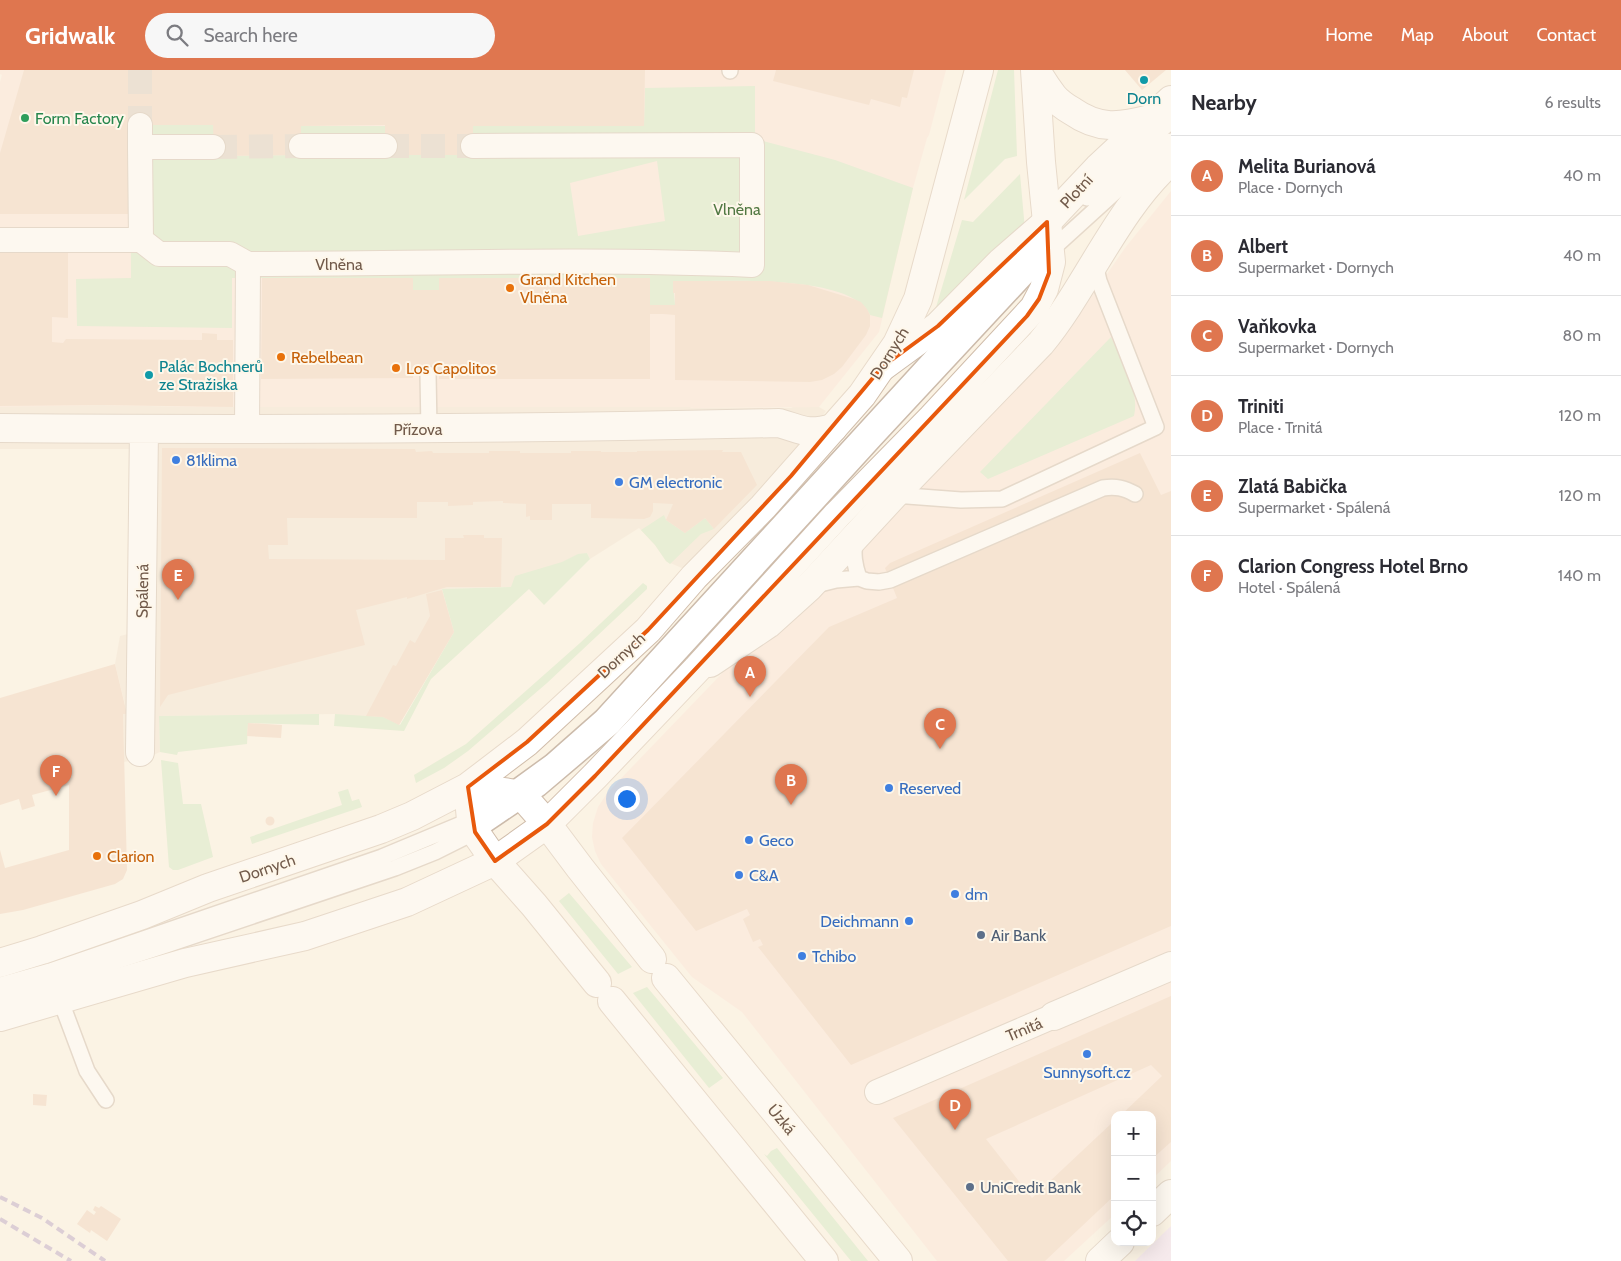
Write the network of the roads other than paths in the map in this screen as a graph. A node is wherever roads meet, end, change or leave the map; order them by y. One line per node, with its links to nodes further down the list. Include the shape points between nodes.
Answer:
1 (979, 70): 18 (main road, Dornych, via 918,299 905,329)
2 (1035, 70): 4 (main road, Plotní, via 1054,98 1087,120 1118,126); 11 (main road)
3 (1171, 100): 4 (main road, Plotní)
4 (1161, 120): 11 (main road, Plotní, via 1088,178)
5 (1171, 141): 11 (lane)
6 (301, 146): 7 (street)
7 (385, 146)
8 (473, 146): 14 (street, Vlněna, via 752,145 752,265 549,261)
9 (213, 147): 13 (street, via 140,136)
10 (1171, 161): 15 (main road, via 1141,194)
11 (1046, 238): 17 (main road, via 1049,273); 18 (main road, Plotní, via 1002,262 938,326); 33 (lane, via 874,440 613,726 580,755)
12 (0, 240): 13 (street)
13 (141, 240): 14 (street, Vlněna, via 159,254 230,254)
14 (248, 264): 24 (street)
15 (1095, 264): 16 (main road); 26 (lane, via 1156,427 1002,499)
16 (1073, 300): 17 (lane); 26 (main road, via 1041,343)
17 (1034, 308): 30 (main road, via 837,515)
18 (882, 367): 21 (main road, Dornych)
19 (428, 374): 23 (lane)
20 (0, 428): 22 (main road, Přízova)
21 (833, 428): 23 (main road, Přízova, via 805,432 779,423); 32 (main road, Dornych, via 763,507 694,576 648,630 527,742)
22 (144, 429): 24 (main road, Přízova); 31 (main road, Spálená)
23 (429, 429): 24 (main road, Přízova)
24 (247, 430)
25 (1135, 494): 28 (lane, via 1124,488 1103,488 890,580 879,582)
26 (894, 496): 27 (main road)
27 (856, 537): 28 (lane, via 853,553); 29 (main road)
28 (859, 578): 29 (lane)
29 (810, 587): 30 (main road, via 768,624)
30 (692, 675): 34 (main road)
31 (140, 752)
32 (468, 787): 33 (main road); 35 (main road); 37 (main road, Dornych, via 381,829)
33 (518, 796): 34 (main road, Úzká); 35 (lane)
34 (547, 824): 36 (main road); 50 (main road, Úzká, via 659,968)
35 (473, 826): 36 (main road); 39 (lane, via 50,971); 40 (lane, via 435,852 387,871)
36 (495, 861): 41 (main road, via 407,902 306,936 185,963); 49 (main road)
37 (0, 963)
38 (1171, 966): 42 (main road, Trnitá)
39 (0, 984)
40 (0, 999)
41 (60, 999): 43 (main road); 45 (lane, via 86,1071)
42 (1054, 1016): 44 (street, Trnitá)
43 (0, 1017)
44 (877, 1092)
45 (106, 1100)
46 (1171, 1194): 47 (main road)
47 (1156, 1208)
48 (1116, 1246): 51 (main road)
49 (824, 1261)
50 (898, 1261)
51 (1100, 1261)

